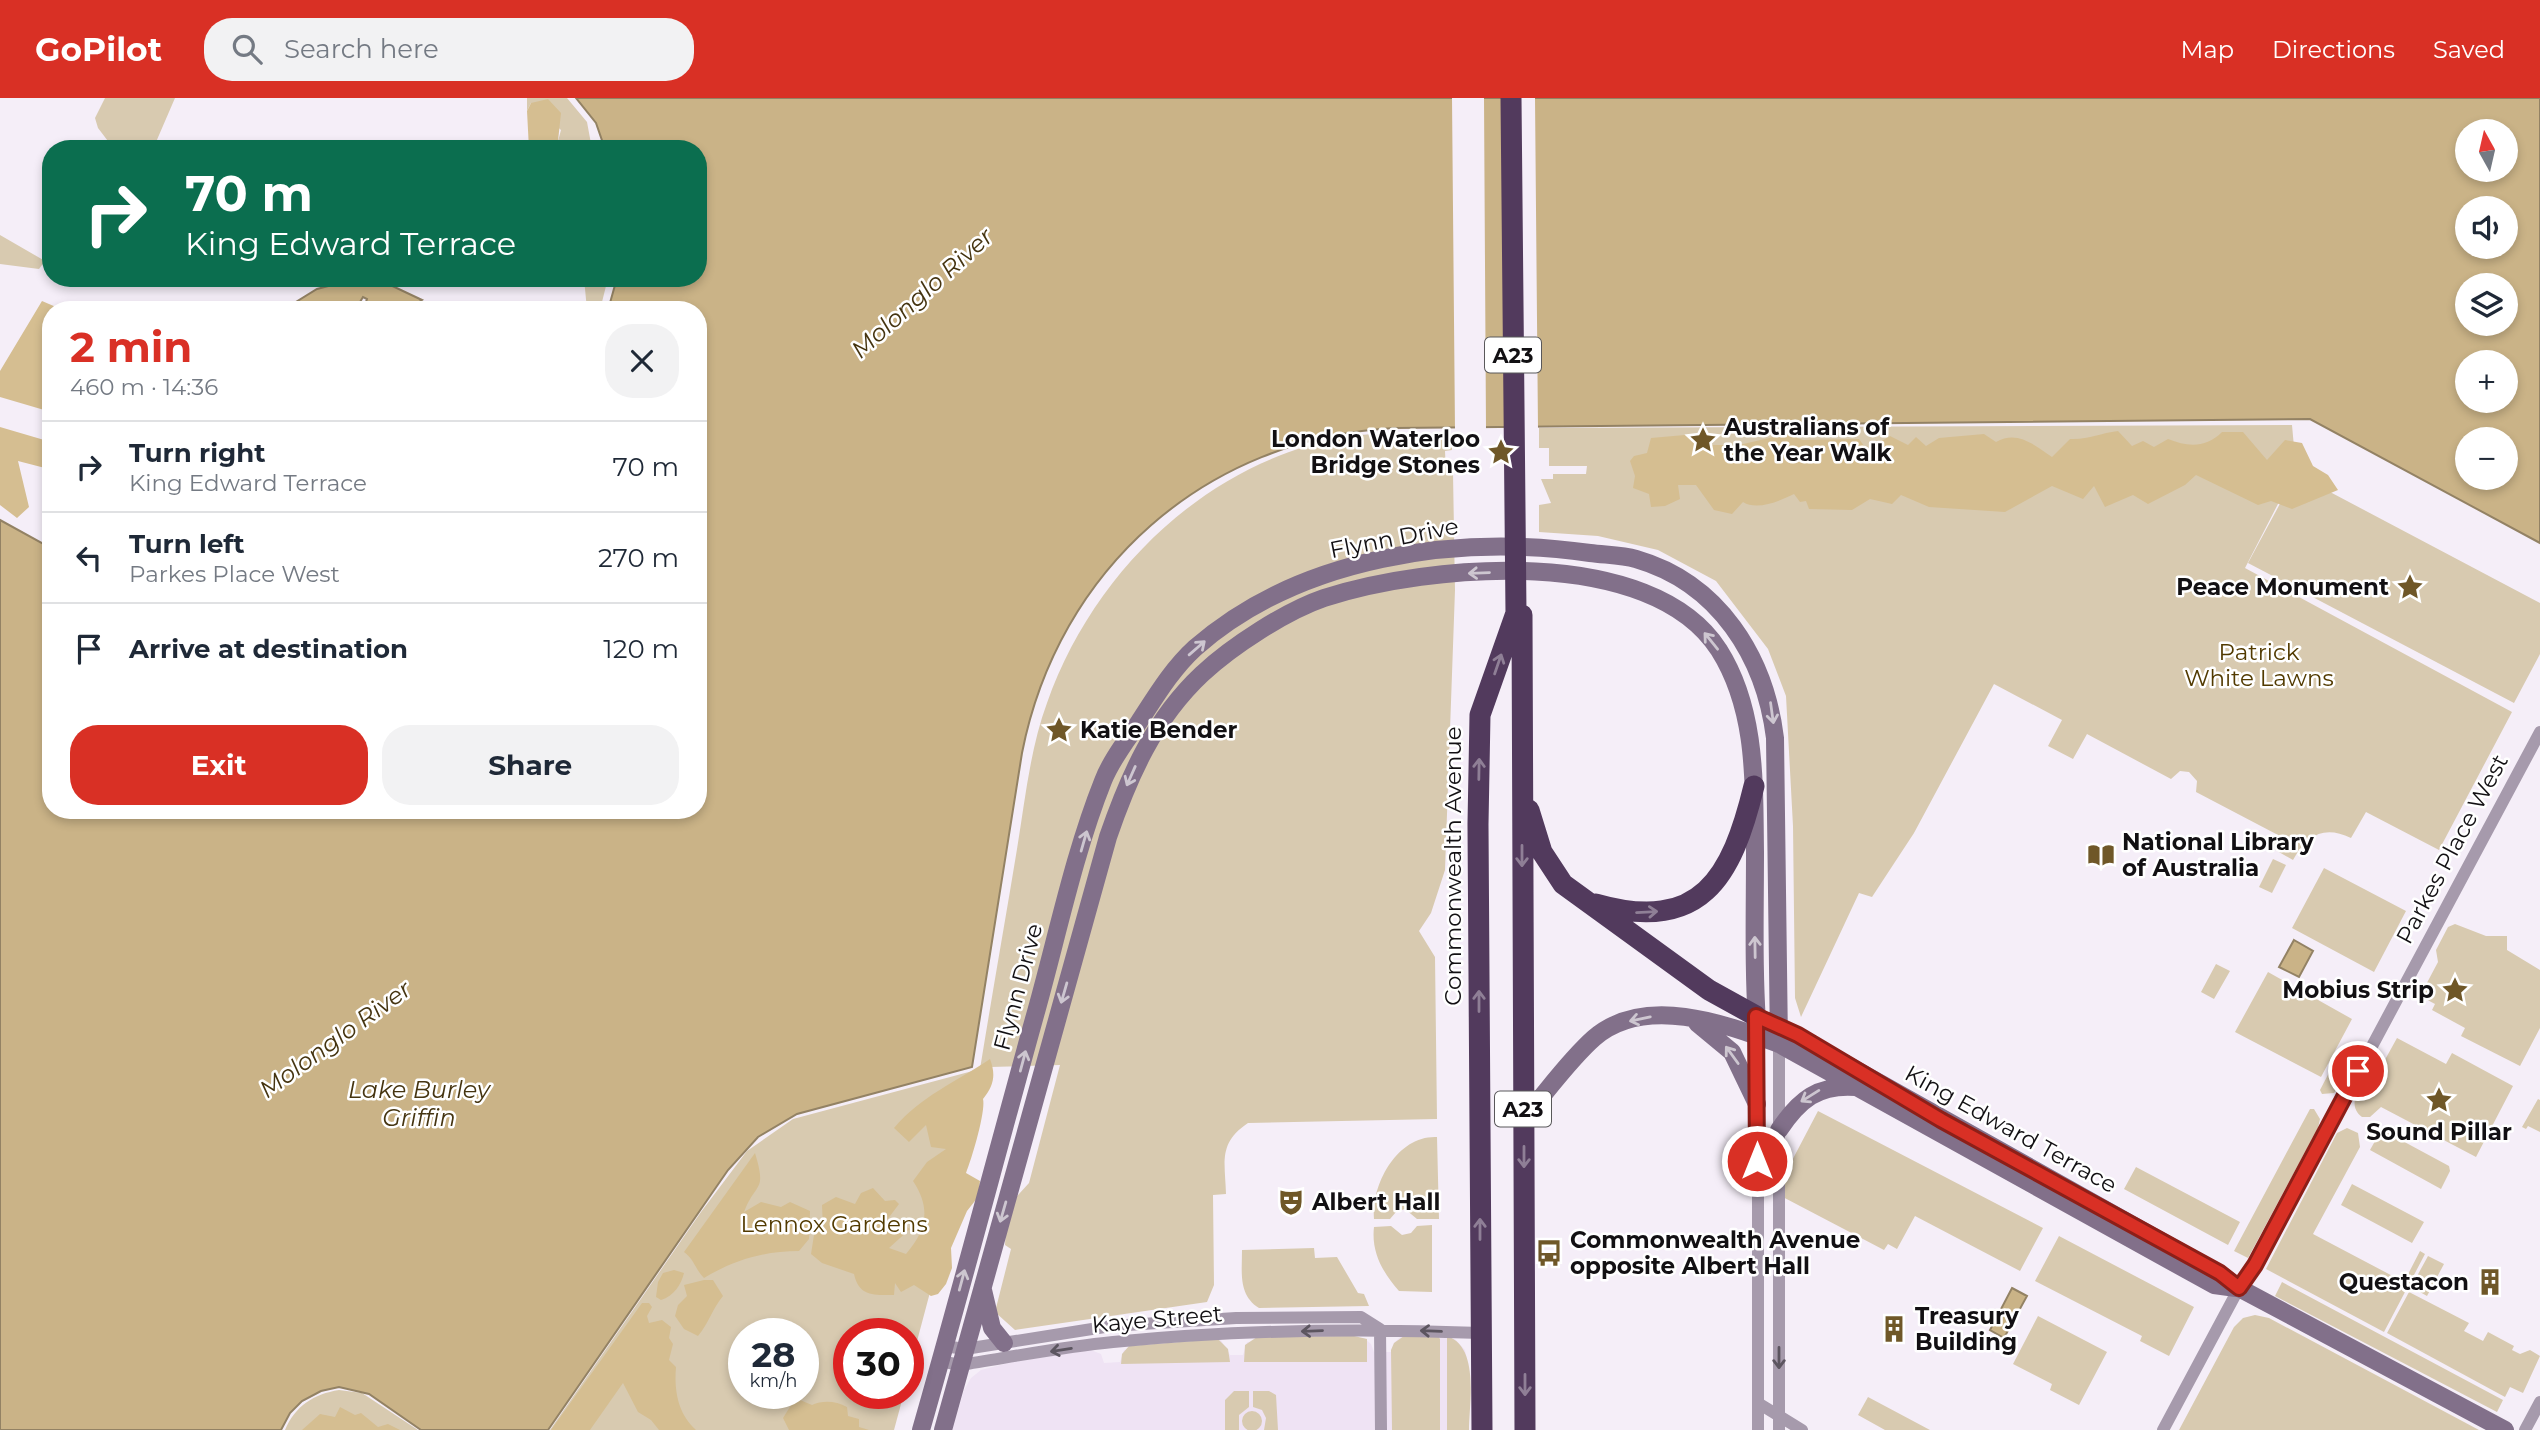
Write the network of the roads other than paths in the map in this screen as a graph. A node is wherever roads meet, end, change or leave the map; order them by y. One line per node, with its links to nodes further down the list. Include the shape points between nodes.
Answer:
1 (1511, 98): 3 (highway, Commonwealth Avenue / A23)
2 (1518, 98): 3 (highway, Commonwealth Avenue / A23)
3 (1519, 612): 6 (highway, Commonwealth Avenue / A23); 21 (highway, Commonwealth Avenue / A23, one-way to 3, via 1480,715)
4 (2540, 732): 17 (street, Parkes Place West)
5 (1754, 786): 7 (highway, one-way to 5, via 1632,913 1653,913 1692,901 1714,883 1733,856); 10 (main road, Flynn Drive, one-way to 5); 16 (main road, Flynn Drive, one-way to 16, via 1742,701 1732,673 1698,625 1648,592 1589,577 1434,574 1322,599 1255,635 1203,673 1171,707 1123,793)
6 (1522, 788): 7 (highway, via 1545,859 1563,884); 14 (highway, Commonwealth Avenue / A23, one-way to 14)
7 (1581, 898): 10 (highway)
8 (1691, 1018): 10 (main road, King Edward Terrace); 13 (main road, one-way to 8, via 1730,1049); 14 (main road, King Edward Terrace, one-way to 14, via 1643,1018 1598,1035)
9 (1778, 1025): 10 (main road, King Edward Terrace); 11 (main road, Flynn Drive); 17 (main road, King Edward Terrace, via 2220,1273); 23 (main road, Flynn Drive, one-way to 9, via 1104,778 1170,674 1233,620 1291,588 1331,573 1439,550 1560,548 1636,559 1664,571 1710,602 1748,647 1770,703 1775,738)
10 (1757, 1026): 11 (main road, King Edward Terrace); 13 (street)
11 (1779, 1045): 12 (main road, King Edward Terrace); 15 (street)
12 (1856, 1087): 15 (main road, one-way to 15, via 1813,1092); 17 (main road, King Edward Terrace, via 2214,1285)
13 (1757, 1104): 18 (street)
14 (1523, 1119): 32 (highway, Commonwealth Avenue / A23, one-way to 32)
15 (1779, 1130): 19 (street)
16 (982, 1287): 22 (main road, via 992,1328); 24 (main road, Flynn Drive)
17 (2239, 1288): 35 (street, Parkes Place West); 36 (main road, King Edward Terrace)
18 (1758, 1310): 19 (street); 26 (street)
19 (1778, 1312): 27 (street, one-way to 27)
20 (1380, 1329): 21 (street, Kaye Street, one-way to 20); 22 (street, Kaye Street, via 1361,1317 1236,1318 1111,1326); 24 (street, Kaye Street, one-way to 24, via 1236,1333); 30 (street)
21 (1481, 1334): 31 (highway, Commonwealth Avenue / A23)
22 (1004, 1343): 24 (street, Kaye Street)
23 (942, 1353): 24 (street, Kaye Street); 28 (main road, Flynn Drive)
24 (962, 1357): 29 (main road, Flynn Drive)
25 (2540, 1402): 37 (street)
26 (1758, 1403): 27 (street); 33 (street)
27 (1779, 1424): 34 (street)
28 (924, 1429)
29 (943, 1430)
30 (1381, 1430)
31 (1482, 1430)
32 (1525, 1430)
33 (1758, 1430)
34 (1802, 1430)
35 (2163, 1430)
36 (2505, 1430)
37 (2525, 1430)

